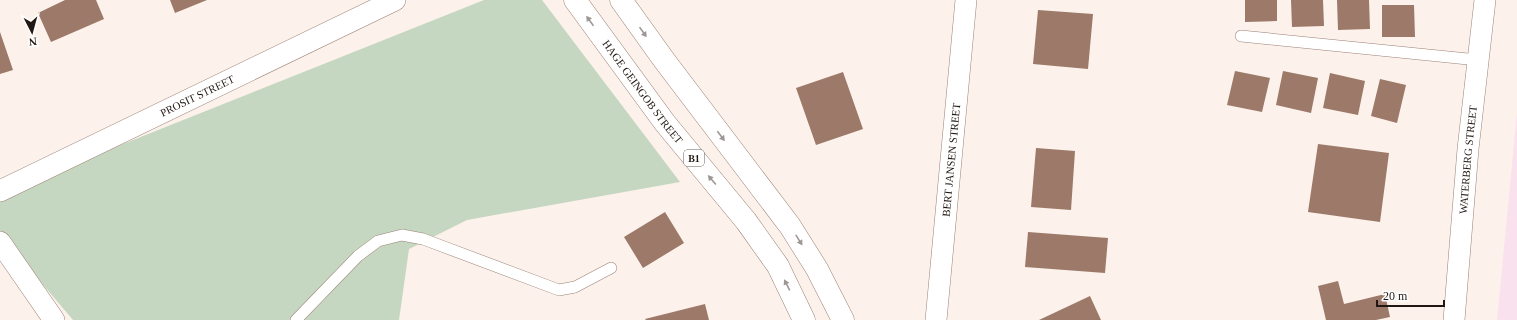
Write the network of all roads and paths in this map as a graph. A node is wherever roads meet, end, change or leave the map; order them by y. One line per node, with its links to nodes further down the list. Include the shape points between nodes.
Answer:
1 (395, 0): 8 (street, PROSIT STREET)
2 (575, 0): 13 (highway, HAGE GEINGOB STREET / B1, one-way to 2, via 778,266 746,221 665,123)
3 (621, 0): 14 (highway, one-way to 14, via 790,226 817,269)
4 (966, 0): 15 (street, BERT JANSEN STREET)
5 (1485, 0): 7 (street, WATERBERG STREET)
6 (1241, 36): 7 (lane)
7 (1478, 60): 16 (street, WATERBERG STREET)
8 (0, 191)
9 (0, 242): 11 (street)
10 (611, 268): 12 (lane, via 575,287 558,290 423,239 402,236 378,241 358,256)
11 (54, 320)
12 (296, 320)
13 (804, 320)
14 (843, 320)
15 (936, 320)
16 (1454, 320)

